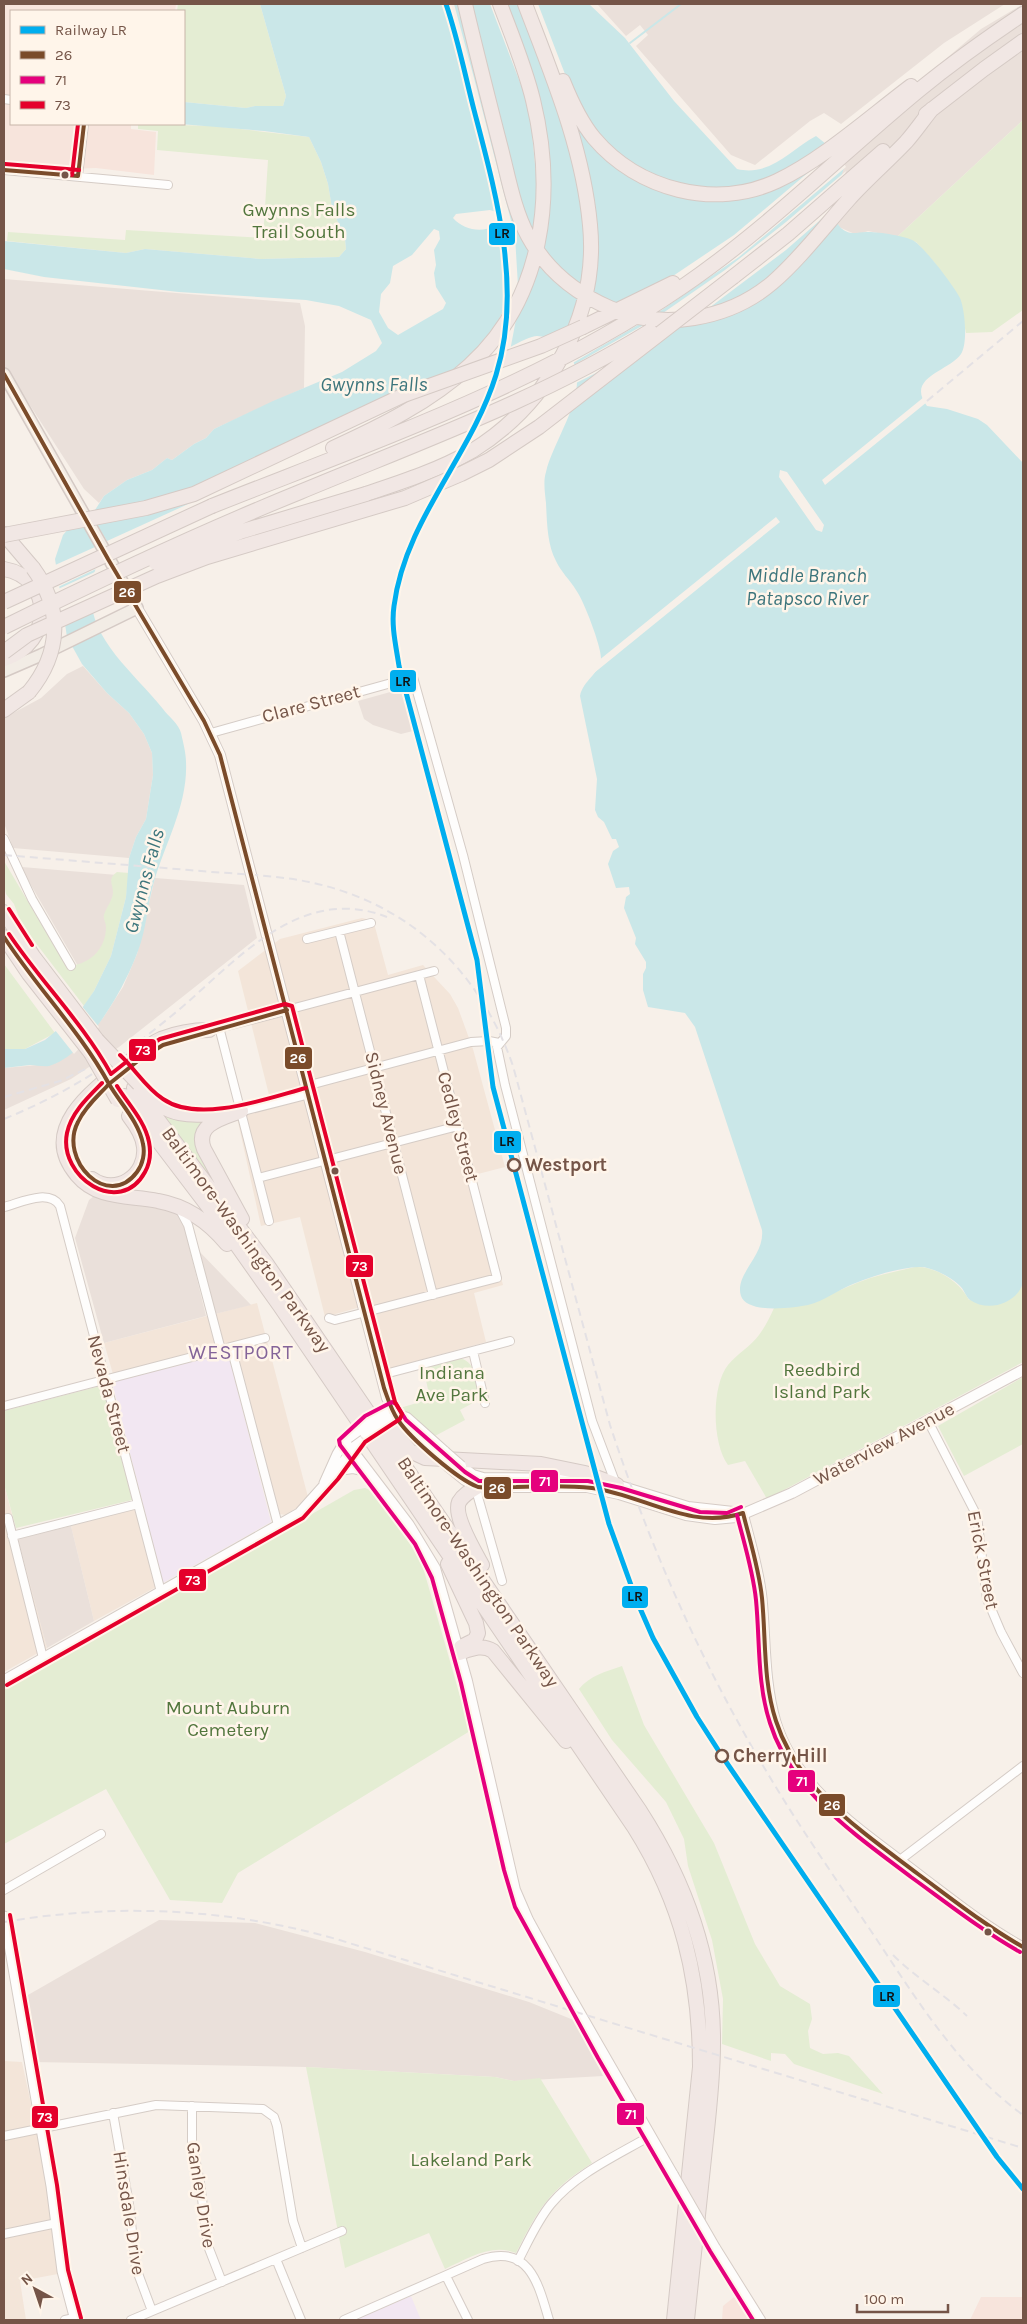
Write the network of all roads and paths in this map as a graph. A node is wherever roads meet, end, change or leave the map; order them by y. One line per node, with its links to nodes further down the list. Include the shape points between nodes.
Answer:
1 (465, 4): 12 (highway, bridge, via 514,199 528,235 551,268 570,285 595,301 634,316 665,320 696,318 735,306 762,291 784,272 859,188 906,142)
2 (500, 4): 20 (highway, bridge, via 533,99 543,166 543,208 538,248 529,279 515,308 481,355 427,398 368,432 269,475)
3 (525, 4): 25 (highway, bridge, via 574,144 587,200 591,238 588,280 574,333 534,399 492,437 436,468 182,553)
4 (532, 4): 10 (highway, via 571,100 594,138 618,161 638,174 660,184 698,194 742,192 784,178 917,81)
5 (1023, 9): 7 (highway)
6 (1023, 14): 7 (highway)
7 (1006, 25): 10 (highway)
8 (1023, 41): 11 (highway)
9 (1023, 52): 11 (highway)
10 (957, 60): 17 (highway)
11 (966, 82): 12 (highway)
12 (932, 109): 18 (highway, via 807,218)
13 (84, 125): 15 (street)
14 (4, 170): 15 (street)
15 (78, 176): 16 (street)
16 (168, 185)
17 (785, 206): 20 (highway, via 736,248 687,283 559,361 454,409); 21 (highway, bridge, via 686,275 635,303 542,346 404,395 194,494 154,506)
18 (733, 277): 25 (highway, bridge, via 619,350 513,405 170,547); 26 (highway, bridge, via 539,427 489,460 388,503 182,566 27,635)
19 (4, 374): 24 (main road, bridge)
20 (212, 506): 23 (highway, bridge)
21 (4, 535): 27 (highway, bridge, via 44,585 51,601 54,627 52,649 37,682 19,701)
22 (4, 569): 26 (highway, via 30,582 42,615 30,645)
23 (4, 602)
24 (137, 608): 26 (main road, via 62,646); 28 (main road)
25 (4, 627)
26 (5, 662)
27 (4, 710)
28 (210, 733): 41 (main road, via 223,763); 43 (street, Clare Street, via 413,677 463,855 506,1028 506,1036)
29 (4, 839): 36 (street, via 32,898)
30 (4, 912): 39 (highway, Baltimore-Washington Parkway)
31 (371, 922): 32 (street)
32 (339, 931): 34 (street); 40 (street, Sidney Avenue)
33 (4, 937): 39 (highway, Baltimore-Washington Parkway, via 29,974)
34 (307, 939)
35 (4, 952): 39 (highway, via 27,983)
36 (71, 966)
37 (434, 971): 38 (street)
38 (419, 975): 40 (street); 45 (street, Cedley Street)
39 (48, 987): 44 (highway, Baltimore-Washington Parkway)
40 (354, 992): 41 (street); 46 (street, Sidney Avenue)
41 (286, 1010): 42 (street); 47 (main road)
42 (214, 1029): 48 (highway, via 156,1049 107,1086 83,1112 74,1132 76,1158 85,1173 105,1185 118,1185 129,1180 140,1169 144,1158 142,1136); 49 (street); 54 (highway, via 195,1030 155,1042 85,1098 72,1114 66,1131 65,1148 71,1166 90,1187 108,1195 150,1199)
43 (499, 1044): 45 (street, via 471,1042); 80 (street, via 505,1085 592,1421)
44 (94, 1046): 48 (highway, bridge); 48 (highway, Baltimore-Washington Parkway, bridge)
45 (438, 1051): 46 (street); 50 (street, Cedley Street)
46 (374, 1068): 47 (street); 51 (street, Sidney Avenue)
47 (307, 1090): 49 (street); 52 (main road)
48 (129, 1092): 49 (highway, via 177,1113 197,1116); 57 (highway, Baltimore-Washington Parkway); 58 (highway, Baltimore-Washington Parkway)
49 (241, 1111): 53 (street); 57 (highway, via 209,1125 203,1131 201,1141)
50 (458, 1126): 51 (street); 59 (street, Cedley Street, via 497,1278)
51 (394, 1143): 52 (street); 59 (street, Sidney Avenue)
52 (325, 1161): 53 (street); 60 (main road)
53 (258, 1178): 56 (street)
54 (178, 1207): 58 (highway, via 207,1224); 65 (street, via 188,1225)
55 (4, 1208): 70 (street, Nevada Street, via 46,1196 60,1206)
56 (269, 1221)
57 (266, 1263): 69 (highway, Baltimore-Washington Parkway)
58 (268, 1288): 81 (highway, Baltimore-Washington Parkway)
59 (433, 1294): 60 (street)
60 (364, 1312): 61 (street, via 335,1320); 68 (main road)
61 (329, 1318)
62 (265, 1338): 64 (street)
63 (510, 1341): 66 (street)
64 (231, 1347): 65 (street); 85 (street)
65 (220, 1350): 70 (street)
66 (473, 1351): 68 (street); 71 (street)
67 (1023, 1370): 74 (main road, Waterview Avenue)
68 (380, 1375): 73 (main road)
69 (347, 1378): 80 (highway, via 368,1398 405,1446 421,1457 541,1464 585,1473); 89 (highway, Baltimore-Washington Parkway)
70 (106, 1380): 72 (street); 82 (street, Nevada Street)
71 (485, 1403)
72 (4, 1406)
73 (390, 1413): 75 (main road, bridge); 78 (main road, bridge, via 407,1418); 78 (main road, bridge, via 469,1483)
74 (928, 1421): 83 (main road, Waterview Avenue, via 792,1494); 92 (street, Erick Street, via 977,1516 988,1598 1001,1632)
75 (350, 1444): 76 (street); 77 (main road); 79 (street, via 337,1454)
76 (338, 1470): 77 (main road, via 353,1468); 79 (street)
77 (368, 1472): 90 (main road, via 432,1562)
78 (477, 1482): 80 (main road, Waterview Avenue); 87 (street); 89 (highway, via 461,1500 458,1514)
79 (323, 1485): 85 (street, via 306,1507)
80 (618, 1489): 83 (main road, Waterview Avenue, via 688,1507)
81 (412, 1500): 90 (highway, via 478,1627 475,1640); 95 (highway, Baltimore-Washington Parkway)
82 (138, 1504): 86 (street); 88 (street, Nevada Street)
83 (743, 1514): 97 (street, via 761,1589 771,1701 782,1737 798,1766 824,1796)
84 (6, 1518): 86 (street)
85 (278, 1525): 88 (street)
86 (12, 1536): 91 (street)
87 (502, 1581)
88 (161, 1592): 91 (street)
89 (494, 1596): 122 (highway, Baltimore-Washington Parkway, via 657,1838 678,1878 699,1937 711,2000 713,2061)
90 (459, 1650): 95 (highway, via 483,1647 496,1653); 105 (main road, via 515,1890 532,1927)
91 (42, 1658): 93 (street)
92 (1023, 1673)
93 (4, 1680)
94 (1023, 1766): 97 (street)
95 (634, 1827): 121 (highway, Baltimore-Washington Parkway, via 660,1871 678,1917 691,1961 698,2010 700,2067)
96 (100, 1834): 98 (street)
97 (900, 1860): 100 (street, via 987,1925)
98 (4, 1890)
99 (4, 1916): 103 (street)
100 (1023, 1947)
101 (192, 2106): 102 (street, via 156,2105); 109 (street, via 263,2109 271,2114 276,2122 292,2221); 113 (street, Ganley Drive, via 192,2144 208,2246)
102 (113, 2113): 103 (street); 114 (street, Hinsdale Drive, via 136,2268)
103 (41, 2128): 104 (street); 106 (street)
104 (4, 2136)
105 (650, 2136): 111 (street, via 567,2188 544,2214); 123 (main road, bridge)
106 (57, 2224): 108 (street); 115 (street)
107 (342, 2231): 109 (street)
108 (4, 2234)
109 (302, 2248): 110 (street)
110 (276, 2259): 113 (street); 117 (street)
111 (518, 2261): 112 (street, via 491,2256); 120 (street, via 536,2279)
112 (446, 2276): 118 (street); 119 (street)
113 (222, 2282): 114 (street)
114 (152, 2311): 116 (street)
115 (71, 2320)
116 (131, 2320)
117 (301, 2320)
118 (344, 2320)
119 (468, 2320)
120 (549, 2320)
121 (674, 2320)
122 (688, 2320)
123 (760, 2320)

